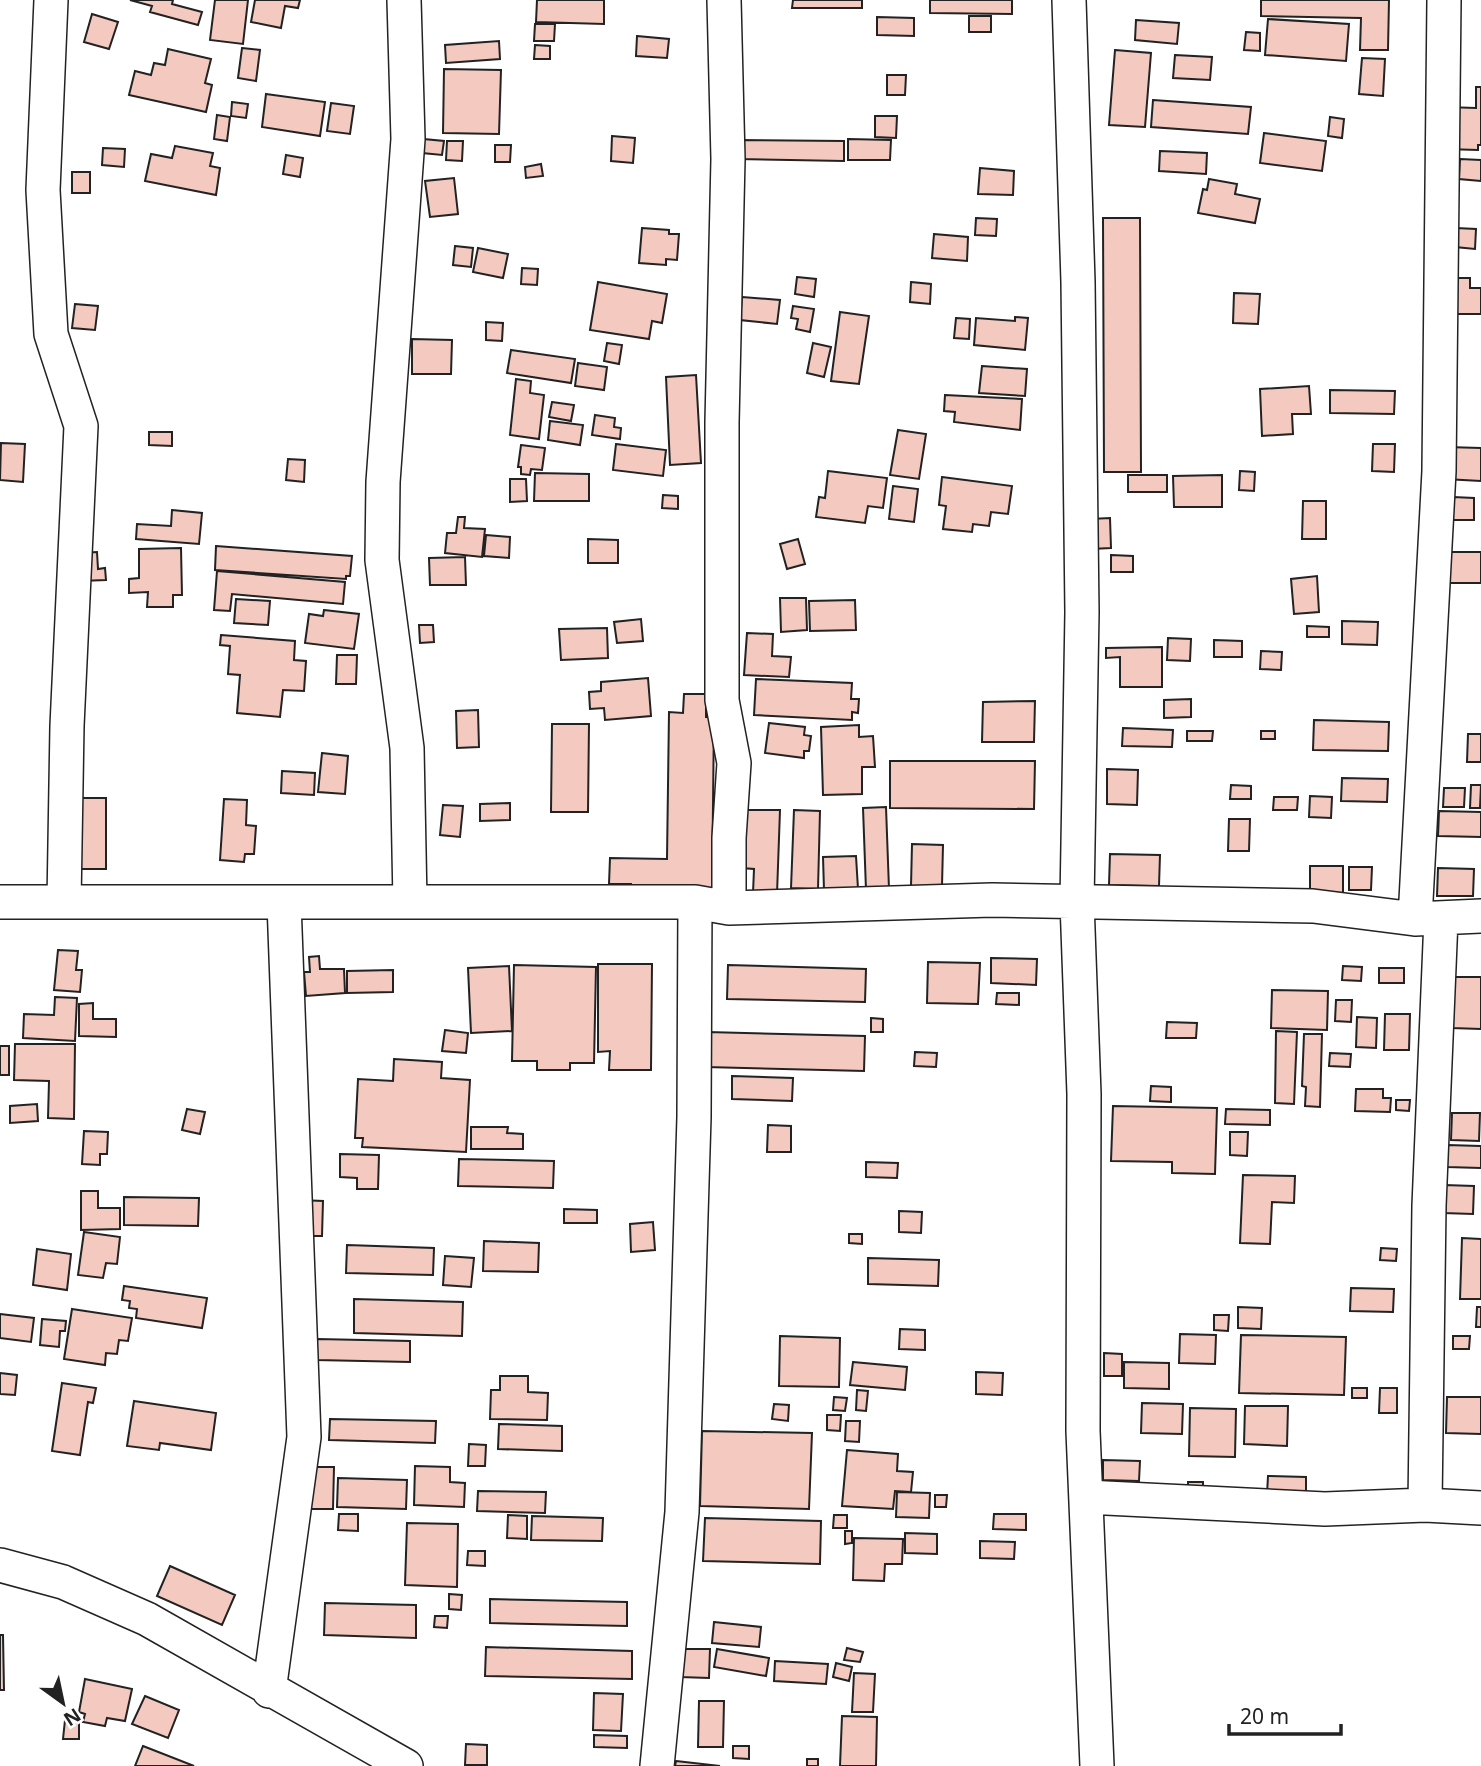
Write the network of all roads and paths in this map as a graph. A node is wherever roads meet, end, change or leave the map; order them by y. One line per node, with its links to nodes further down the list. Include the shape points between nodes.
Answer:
1 (51, 0): 7 (street, via 43,190 51,334 81,426)
2 (404, 0): 8 (street, via 408,139 383,482 382,560 407,748)
3 (724, 0): 12 (street, via 728,159 722,700 734,763)
4 (1069, 0): 10 (street, via 1082,612)
5 (1444, 0): 14 (street)
6 (0, 902): 7 (street)
7 (64, 902): 11 (street)
8 (410, 902): 9 (street); 11 (street)
9 (695, 902): 12 (street); 21 (street, via 694,1116 682,1511)
10 (1077, 902): 12 (street); 14 (street, via 1313,906); 15 (street, via 1084,1094)
11 (284, 903): 19 (street, via 304,1437)
12 (729, 908)
13 (1481, 916): 14 (street)
14 (1428, 919): 16 (street)
15 (1086, 1497): 16 (street, via 1325,1509); 22 (street)
16 (1425, 1505): 17 (street)
17 (1481, 1508)
18 (0, 1564): 19 (street, via 63,1582 147,1619)
19 (269, 1691): 20 (street)
20 (406, 1766)
21 (657, 1766)
22 (1097, 1766)

